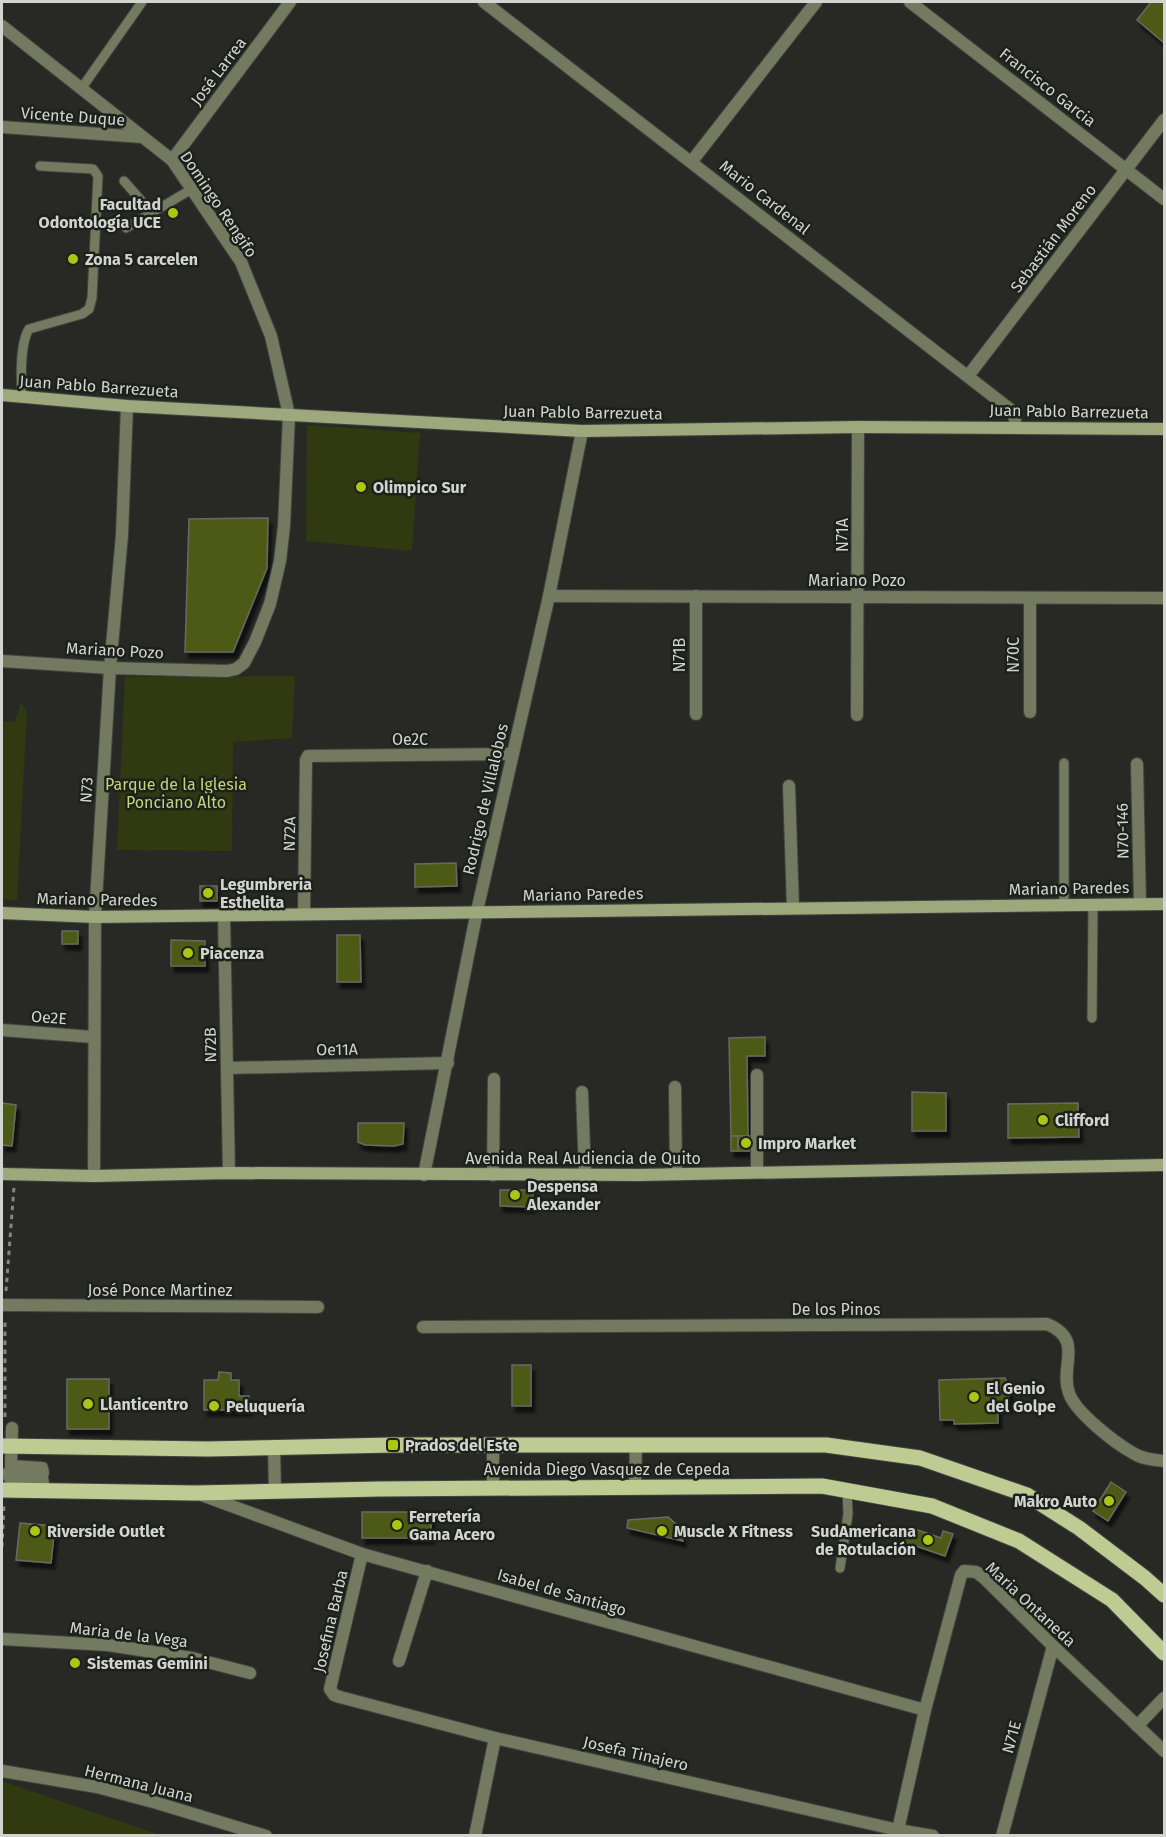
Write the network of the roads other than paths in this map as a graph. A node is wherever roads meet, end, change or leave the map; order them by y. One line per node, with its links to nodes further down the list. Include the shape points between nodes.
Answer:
1 (142, 2): 7 (lane)
2 (290, 2): 11 (street, José Larrea)
3 (484, 2): 12 (street, Mario Cardenal)
4 (816, 2): 12 (street)
5 (910, 2): 14 (street, Francisco Garcia)
6 (2, 26): 7 (street, Domingo Rengifo)
7 (81, 89): 10 (street, Domingo Rengifo)
8 (1164, 120): 14 (street, Sebastián Moreno)
9 (2, 127): 10 (street, Vicente Duque)
10 (142, 137): 11 (street, Domingo Rengifo)
11 (172, 160): 16 (street, Domingo Rengifo)
12 (692, 161): 20 (street, Mario Cardenal)
13 (40, 166): 22 (lane, via 93,169 98,176 93,288 89,309 82,314 26,333)
14 (1127, 169): 17 (street, Francisco Garcia); 20 (street, Sebastián Moreno)
15 (124, 181): 18 (lane)
16 (192, 189): 18 (lane); 24 (street, Domingo Rengifo, via 241,262 271,336)
17 (1164, 199)
18 (152, 213): 19 (lane)
19 (126, 228)
20 (968, 376): 26 (street, Mario Cardenal, via 1011,410)
21 (2, 394): 22 (main road, Juan Pablo Barrezueta)
22 (22, 396): 23 (main road, Juan Pablo Barrezueta)
23 (127, 406): 24 (main road, Juan Pablo Barrezueta); 35 (street, N73, via 122,535)
24 (289, 415): 28 (main road, Juan Pablo Barrezueta); 36 (street, Domingo Rengifo, via 284,526 270,604 244,663)
25 (858, 427): 26 (main road, Juan Pablo Barrezueta); 28 (main road, Juan Pablo Barrezueta); 31 (street, N71A)
26 (1015, 427): 27 (main road, Juan Pablo Barrezueta)
27 (1164, 429)
28 (582, 431): 29 (street, Rodrigo de Villalobos)
29 (549, 596): 30 (street, Mariano Pozo); 40 (street, Rodrigo de Villalobos)
30 (696, 596): 31 (street, Mariano Pozo); 38 (street, N71B)
31 (859, 597): 32 (street, Mariano Pozo); 39 (street, N71A)
32 (1030, 598): 33 (street, Mariano Pozo); 37 (street, N70C)
33 (1164, 598)
34 (2, 661): 35 (street, Mariano Pozo)
35 (110, 668): 36 (street, Mariano Pozo); 54 (street, N73)
36 (227, 671)
37 (1030, 712)
38 (696, 714)
39 (857, 715)
40 (512, 754): 41 (street, Oe2C); 50 (street, Rodrigo de Villalobos)
41 (308, 756): 52 (street, N72A)
42 (1065, 764): 48 (lane)
43 (1137, 764): 45 (street, N70-146)
44 (789, 786): 49 (street)
45 (1140, 900): 46 (main road, Mariano Paredes); 47 (main road, Mariano Paredes)
46 (1093, 904): 48 (main road, Mariano Paredes); 55 (lane)
47 (1164, 904)
48 (1064, 905): 49 (main road, Mariano Paredes)
49 (793, 908): 50 (main road, Mariano Paredes)
50 (477, 911): 52 (main road, Mariano Paredes); 58 (street, Rodrigo de Villalobos)
51 (2, 913): 54 (main road, Mariano Paredes)
52 (304, 914): 53 (main road, Mariano Paredes)
53 (224, 916): 54 (main road, Mariano Paredes); 59 (street, N72B)
54 (95, 917): 57 (street, N73)
55 (1092, 1018)
56 (2, 1030): 57 (street, Oe2E)
57 (93, 1037): 72 (street, N73)
58 (448, 1063): 59 (street, Oe11A); 69 (street, Rodrigo de Villalobos)
59 (227, 1068): 65 (street, N72B)
60 (757, 1075): 66 (street)
61 (494, 1078): 70 (street)
62 (675, 1087): 68 (street)
63 (582, 1092): 71 (street)
64 (1164, 1165): 66 (main road, Avenida Real Audiencia de Quito)
65 (230, 1173): 69 (main road, Avenida Real Audiencia de Quito); 72 (main road, Avenida Real Audiencia de Quito)
66 (757, 1173): 68 (main road, Avenida Real Audiencia de Quito)
67 (2, 1174): 72 (main road, Avenida Real Audiencia de Quito)
68 (676, 1174): 71 (main road, Avenida Real Audiencia de Quito)
69 (424, 1175): 70 (main road, Avenida Real Audiencia de Quito)
70 (493, 1175): 71 (main road, Avenida Real Audiencia de Quito)
71 (585, 1175)
72 (94, 1176)
73 (3, 1305): 74 (street, José Ponce Martinez)
74 (318, 1307)
75 (423, 1327): 81 (street, De los Pinos, via 1047,1324 1064,1335 1068,1344 1067,1389 1082,1415 1134,1454)
76 (12, 1428): 79 (street)
77 (493, 1444): 78 (main road, Avenida Diego Vasquez de Cepeda); 80 (main road, Avenida Diego Vasquez de Cepeda); 83 (street)
78 (636, 1444): 82 (street); 91 (main road, Avenida Diego Vasquez de Cepeda, via 826,1445 920,1458 1026,1495 1079,1528)
79 (7, 1446): 80 (main road, Avenida Diego Vasquez de Cepeda); 84 (street, via 11,1466 42,1468 43,1473 8,1473 9,1476 42,1478 43,1483 5,1483)
80 (273, 1447): 86 (street)
81 (1164, 1461)
82 (635, 1487): 83 (main road, Avenida Diego Vasquez de Cepeda); 85 (main road, Avenida Diego Vasquez de Cepeda, via 822,1486)
83 (493, 1488): 86 (main road, Avenida Diego Vasquez de Cepeda)
84 (3, 1490): 87 (main road, Avenida Diego Vasquez de Cepeda)
85 (847, 1490): 89 (lane, via 848,1514); 94 (main road, Avenida Diego Vasquez de Cepeda, via 932,1506 1019,1540 1112,1600)
86 (275, 1491): 87 (main road, Avenida Diego Vasquez de Cepeda)
87 (195, 1493): 88 (street, Isabel de Santiago)
88 (363, 1554): 90 (street, Isabel de Santiago); 97 (street, Josefina Barba, via 330,1689)
89 (840, 1568)
90 (427, 1571): 95 (street); 99 (street, Isabel de Santiago)
91 (1164, 1595)
92 (2, 1639): 96 (street, Maria de la Vega, via 108,1645 192,1658)
93 (1053, 1646): 99 (street, Maria Ontaneda, via 983,1577 964,1571); 100 (street, Maria Ontaneda); 108 (street, N71E)
94 (1164, 1653)
95 (399, 1661)
96 (250, 1673)
97 (334, 1695): 101 (street, Josefa Tinajero)
98 (1164, 1698): 100 (street)
99 (925, 1710): 104 (street, Maria Ontaneda)
100 (1137, 1726): 102 (street, Maria Ontaneda)
101 (495, 1738): 104 (street, Josefa Tinajero); 106 (street)
102 (1164, 1750)
103 (2, 1771): 105 (street, Hermana Juana, via 97,1787)
104 (898, 1830): 107 (street, Josefa Tinajero)
105 (266, 1836)
106 (475, 1836)
107 (933, 1836)
108 (1002, 1836)

